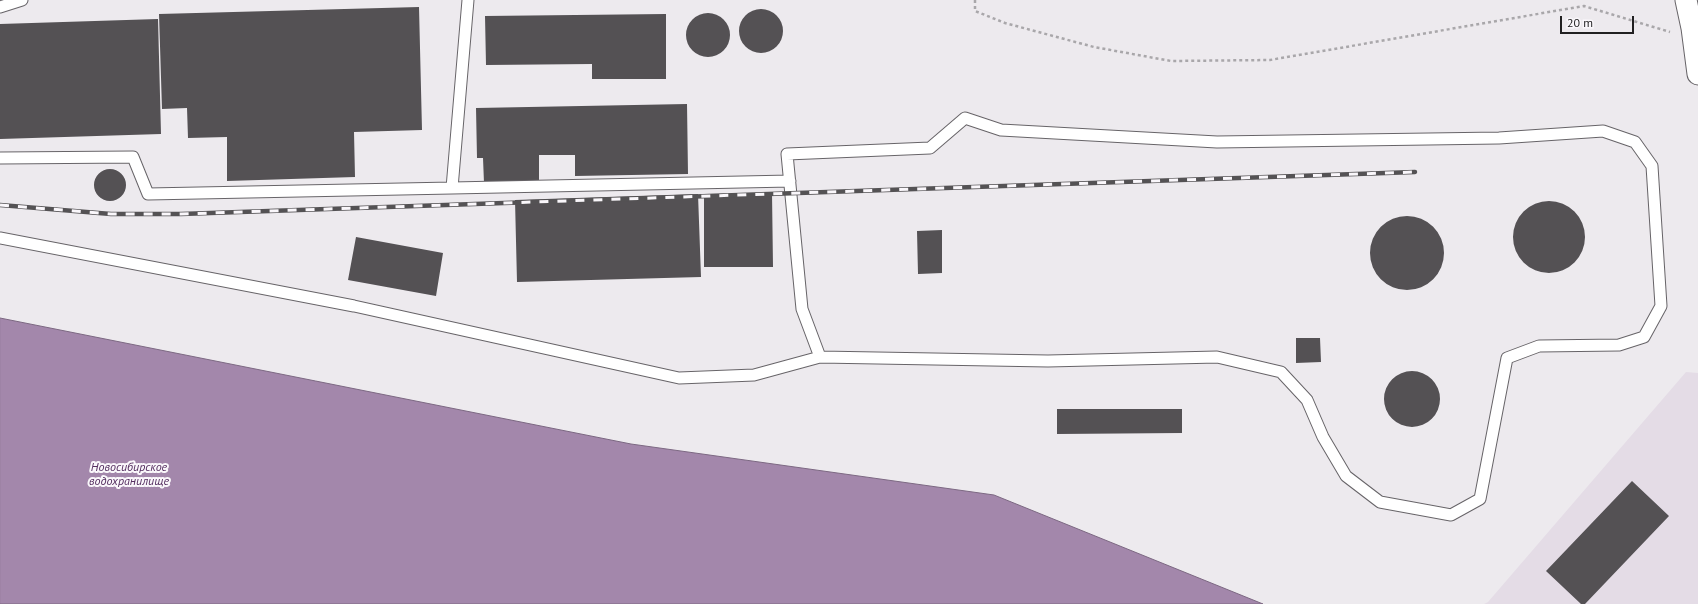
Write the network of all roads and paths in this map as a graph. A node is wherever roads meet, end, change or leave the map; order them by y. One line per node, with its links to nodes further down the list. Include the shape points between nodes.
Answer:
1 (22, 0): 5 (lane)
2 (468, 0): 10 (lane)
3 (974, 0): 6 (path, via 975,11 1005,23 1094,47 1171,61 1270,60 1584,6 1674,33)
4 (1686, 0): 6 (street)
5 (0, 7)
6 (1692, 28): 7 (street)
7 (1698, 74)
8 (0, 158): 10 (lane, via 133,157 148,194)
9 (790, 181): 10 (lane); 12 (lane, via 802,309); 12 (lane, via 787,154 930,148 965,118 1001,130 1217,142 1499,138 1603,131 1635,142 1652,166 1661,306 1644,337 1619,345 1539,346 1507,358 1480,499 1451,515 1380,502 1346,476 1307,400 1281,372 1217,357 1048,361)
10 (452, 188)
11 (0, 238): 12 (lane, via 354,306 678,378 754,376)
12 (820, 357)

